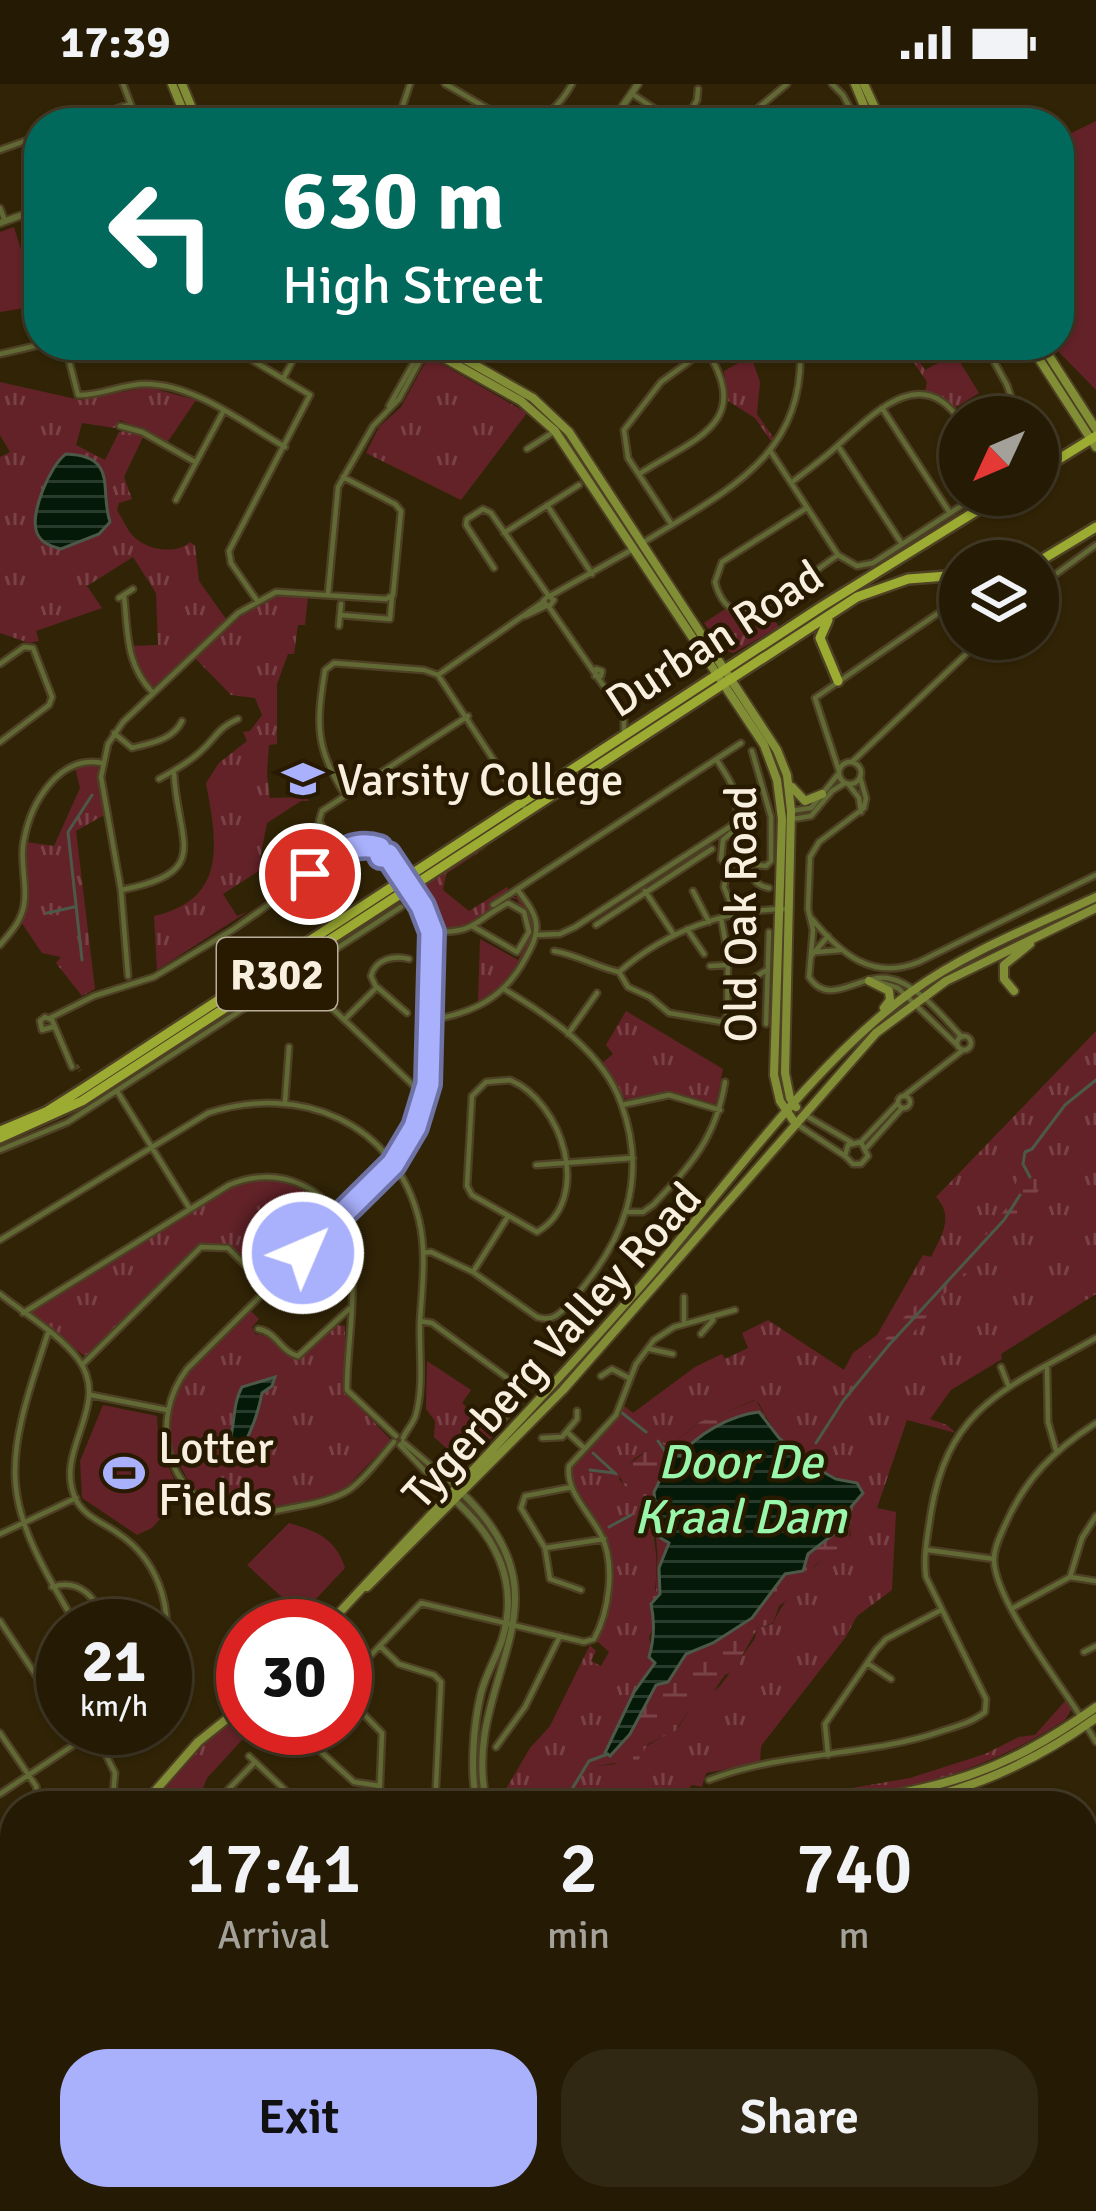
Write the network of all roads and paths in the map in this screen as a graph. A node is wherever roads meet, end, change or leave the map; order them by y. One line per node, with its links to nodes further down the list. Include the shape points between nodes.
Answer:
1 (123, 84): 7 (street)
2 (445, 84): 10 (street)
3 (638, 84): 6 (street)
4 (787, 84): 14 (street)
5 (698, 88): 13 (street)
6 (632, 93): 11 (street); 12 (street)
7 (130, 104): 8 (street); 9 (street)
8 (119, 108)
9 (132, 108)
10 (490, 108)
11 (622, 108)
12 (654, 108)
13 (689, 108)
14 (758, 108)
15 (0, 208): 16 (street)
16 (2, 222)
17 (68, 360): 33 (street, via 78,395 154,385)
18 (254, 360): 29 (street)
19 (294, 360): 29 (street)
20 (418, 360): 44 (street)
21 (449, 360): 35 (main road, Old Oak Road)
22 (466, 360): 58 (main road, Old Oak Road, via 533,398 569,432)
23 (691, 360): 43 (street, via 626,425 624,448)
24 (715, 360): 43 (street, via 725,384 720,416)
25 (801, 360): 40 (street, via 794,410)
26 (994, 360): 30 (street)
27 (1040, 360): 36 (main road)
28 (1051, 360): 36 (main road)
29 (284, 377): 38 (street, via 310,398)
30 (1011, 396)
31 (939, 401): 32 (street, via 904,396)
32 (881, 408): 37 (street); 47 (street)
33 (223, 412): 38 (street); 42 (street)
34 (120, 426): 42 (street)
35 (556, 431): 39 (street); 58 (main road, Old Oak Road)
36 (1095, 438): 41 (main road)
37 (838, 446): 45 (street); 56 (street)
38 (285, 447): 69 (street, via 229,551)
39 (527, 448)
40 (771, 452): 45 (street); 53 (street)
41 (1059, 459)
42 (195, 462): 48 (street)
43 (639, 474): 53 (street)
44 (343, 477): 66 (street); 67 (street, via 401,511)
45 (791, 483): 50 (street)
46 (579, 484): 49 (street)
47 (939, 496)
48 (176, 500)
49 (547, 505): 55 (street); 63 (street)
50 (807, 507): 60 (street); 60 (street, via 722,562 715,583 721,599 753,610)
51 (945, 516): 56 (street)
52 (970, 516): 78 (main road, Durban Road / R302)
53 (672, 525): 58 (street)
54 (1096, 526): 59 (main road)
55 (504, 533): 61 (street, via 481,510 465,523); 68 (street)
56 (902, 544): 60 (street, via 865,566)
57 (1096, 544): 62 (street)
58 (639, 546): 63 (street); 78 (main road, Old Oak Road)
59 (1059, 549)
60 (838, 555)
61 (494, 568)
62 (1059, 571)
63 (592, 574): 68 (street)
64 (939, 579): 71 (main road, R302, via 908,579)
65 (133, 590): 80 (street, via 122,596 132,664)
66 (328, 594): 67 (street); 69 (street, via 282,591)
67 (392, 596): 73 (street, via 390,619)
68 (549, 601): 77 (street); 85 (street, via 624,715)
69 (258, 602): 80 (street)
70 (341, 604): 73 (street)
71 (845, 604): 78 (main road, Durban Road / R302); 79 (main road, via 820,634)
72 (939, 612): 79 (street)
73 (340, 615): 74 (street)
74 (339, 626)
75 (961, 660): 90 (street)
76 (0, 664): 86 (street, via 33,648 52,699)
77 (438, 675): 81 (street); 100 (street, via 328,666 320,741)
78 (725, 676): 85 (main road, Durban Road / R302); 97 (main road, Old Oak Road); 102 (main road, Durban Road / R302); 104 (main road, Old Oak Road, via 764,746)
79 (838, 681): 88 (street, via 814,700)
80 (153, 693): 84 (street)
81 (468, 716): 100 (street); 102 (street)
82 (238, 719): 96 (street)
83 (182, 721): 84 (street, via 158,742 132,748)
84 (115, 733): 93 (street)
85 (622, 737): 102 (main road, Durban Road / R302)
86 (0, 742)
87 (741, 742): 91 (street)
88 (832, 751): 92 (street); 94 (street)
89 (752, 752): 108 (street, via 772,824 770,863)
90 (867, 752): 92 (street); 95 (street)
91 (716, 759): 112 (street); 132 (street, via 737,799 730,826 568,931)
92 (851, 762): 94 (street); 95 (street)
93 (102, 763): 114 (street); 135 (street, via 78,763 40,796 23,840 23,908)
94 (839, 772): 99 (street); 101 (street)
95 (860, 773): 99 (street); 103 (street)
96 (174, 774): 98 (street); 114 (street, via 185,841 180,864 159,882)
97 (787, 775): 101 (main road, via 800,800); 104 (main road, Old Oak Road)
98 (158, 779)
99 (849, 786): 101 (street); 103 (street)
100 (346, 795): 107 (street, via 319,818)
101 (824, 796): 104 (street)
102 (524, 807): 111 (main road, Durban Road / R302)
103 (861, 812): 124 (street, via 812,853)
104 (786, 815): 121 (main road, Old Oak Road)
105 (742, 823): 109 (street, via 723,840)
106 (712, 849): 116 (street)
107 (336, 854): 111 (street, via 361,843 388,845); 165 (street, via 160,974 59,1016 51,1025)
108 (751, 865): 109 (street); 113 (street, via 751,877)
109 (728, 867): 122 (street, via 724,887)
110 (1096, 875): 136 (street, via 909,966 872,967)
111 (407, 884): 129 (street); 178 (main road, R302)
112 (518, 889): 118 (street); 132 (street)
113 (769, 889)
114 (121, 890): 146 (street)
115 (693, 891): 125 (street)
116 (646, 893): 126 (street); 133 (street)
117 (1096, 897): 153 (main road, via 978,952)
118 (493, 904)
119 (401, 907): 145 (street)
120 (1096, 908): 131 (main road)
121 (783, 911): 122 (street); 154 (main road, Old Oak Road); 160 (main road, Old Oak Road)
122 (735, 914): 123 (street)
123 (721, 918): 125 (street); 141 (street)
124 (812, 919): 134 (street); 139 (street)
125 (709, 922): 128 (street)
126 (596, 925)
127 (472, 926): 127 (street, via 517,952 529,932 524,912 509,903); 129 (street)
128 (687, 929): 133 (street); 138 (street)
129 (432, 932): 157 (street)
130 (769, 932): 143 (street)
131 (1044, 932): 149 (main road, via 1007,959 1003,976); 153 (main road)
132 (536, 935): 151 (street)
133 (674, 935): 144 (street)
134 (828, 936): 136 (street); 139 (street)
135 (0, 945)
136 (841, 950): 139 (street)
137 (554, 951): 144 (street)
138 (704, 954)
139 (812, 956): 147 (street, via 809,977 821,989)
140 (410, 958): 150 (street, via 374,967)
141 (728, 964): 142 (street); 148 (street)
142 (710, 966)
143 (768, 969): 148 (street); 158 (street)
144 (619, 972): 148 (street, via 629,988 682,1017 724,1021)
145 (296, 974): 156 (street); 168 (street)
146 (128, 976)
147 (869, 982): 153 (street, via 885,977); 159 (main road, via 891,996)
148 (728, 987)
149 (1017, 987)
150 (377, 988): 155 (street); 156 (street)
151 (504, 989): 157 (street, via 476,1009); 161 (street)
152 (597, 994): 161 (street)
153 (913, 997): 159 (main road, Tygerberg Valley Road); 162 (street); 164 (street); 175 (main road, Tygerberg Valley Road)
154 (785, 1006): 160 (main road); 166 (main road, Old Oak Road)
155 (407, 1013)
156 (344, 1020): 169 (street)
157 (431, 1020): 169 (street)
158 (766, 1024)
159 (868, 1028): 170 (main road, Tygerberg Valley Road)
160 (774, 1033): 176 (main road, Old Oak Road, via 776,1089)
161 (568, 1034): 172 (street)
162 (962, 1036): 164 (street); 164 (street, via 971,1042)
163 (289, 1047): 171 (street)
164 (959, 1047): 180 (street)
165 (74, 1066)
166 (785, 1073): 170 (main road, via 791,1091); 173 (main road, Old Oak Road)
167 (725, 1082): 174 (street)
168 (117, 1090): 181 (street); 182 (street, via 68,1122)
169 (427, 1091): 186 (street)
170 (804, 1096): 173 (main road, Tygerberg Valley Road)
171 (285, 1102): 181 (street, via 222,1109); 186 (street, via 348,1123)
172 (622, 1105): 174 (street, via 669,1095); 184 (street)
173 (795, 1106): 175 (main road, Old Oak Road); 176 (main road, Tygerberg Valley Road)
174 (721, 1110): 189 (street, via 705,1145 662,1195 643,1212)
175 (803, 1114): 177 (main road, Tygerberg Valley Road); 179 (street, Old Oak Road)
176 (787, 1115): 177 (main road); 227 (main road, Tygerberg Valley Road)
177 (795, 1123): 183 (street); 227 (main road, Tygerberg Valley Road, via 593,1357)
178 (0, 1135)
179 (851, 1142): 180 (street); 183 (street)
180 (864, 1144): 183 (street, via 861,1164)
181 (151, 1146): 188 (street); 192 (street)
182 (0, 1150)
183 (845, 1156)
184 (633, 1158): 185 (street); 189 (street)
185 (568, 1162): 187 (street); 191 (street, via 564,1195 545,1227 531,1231); 191 (street, via 555,1126 527,1090 510,1080 479,1087 469,1106 466,1182)
186 (393, 1164): 190 (street); 193 (street, via 415,1208)
187 (536, 1165)
188 (190, 1209): 190 (street, via 236,1182 275,1177 311,1190); 200 (street)
189 (626, 1212): 194 (street, via 607,1258 554,1318 539,1318)
190 (339, 1218): 195 (street); 198 (street, via 350,1251)
191 (507, 1218): 194 (street)
192 (0, 1240)
193 (423, 1253): 194 (street); 202 (street)
194 (473, 1272)
195 (268, 1288): 210 (street, via 228,1248 201,1247); 217 (street, via 184,1373)
196 (0, 1294): 200 (street)
197 (684, 1297): 203 (street)
198 (349, 1309): 204 (street, via 298,1356); 223 (street, via 348,1391)
199 (735, 1310): 201 (street)
200 (23, 1312): 205 (street)
201 (714, 1318): 203 (street); 206 (street)
202 (421, 1321): 220 (street, via 519,1385 522,1399); 223 (street, via 417,1413)
203 (684, 1324): 208 (street)
204 (258, 1329)
205 (48, 1333): 210 (street); 230 (street, via 12,1433 9,1482)
206 (701, 1334)
207 (1096, 1338): 211 (street)
208 (647, 1349): 209 (street); 214 (street)
209 (673, 1354)
210 (82, 1365): 216 (street)
211 (1046, 1366): 215 (street); 225 (street)
212 (1001, 1367): 215 (street)
213 (601, 1376): 214 (street, via 612,1369)
214 (629, 1378): 224 (street, via 616,1414)
215 (1009, 1387): 234 (street, via 973,1416 946,1454)
216 (91, 1395): 217 (street); 228 (street, via 70,1461)
217 (167, 1410): 223 (street, via 177,1474 230,1512 330,1499 351,1489)
218 (577, 1411): 221 (street)
219 (1096, 1423): 225 (street)
220 (498, 1424)
221 (567, 1432): 222 (street); 224 (street)
222 (542, 1438)
223 (398, 1440): 227 (street); 227 (street)
224 (584, 1448): 226 (street, via 568,1469)
225 (1056, 1450): 235 (street, via 1020,1495)
226 (572, 1487): 232 (street); 233 (street, via 522,1498)
227 (453, 1493): 243 (main road, Tygerberg Valley Road); 247 (street, via 500,1558)
228 (76, 1498): 230 (street); 242 (street, via 151,1567)
229 (1096, 1516): 236 (street)
230 (20, 1527): 231 (street); 238 (street)
231 (0, 1534)
232 (604, 1539): 233 (street); 248 (street, via 609,1580 597,1635 587,1642)
233 (545, 1548): 239 (street, via 552,1581)
234 (926, 1549): 235 (street); 245 (street, via 926,1577)
235 (994, 1559): 244 (street)
236 (1070, 1577): 237 (street); 244 (street)
237 (1096, 1581)
238 (52, 1587): 240 (street); 241 (street, via 82,1589)
239 (581, 1589)
240 (60, 1599)
241 (91, 1599)
242 (162, 1599)
243 (352, 1599)
244 (1013, 1608): 258 (street)
245 (941, 1610): 253 (street, via 886,1639); 267 (street, via 986,1699 985,1712 910,1742)
246 (0, 1621): 254 (street)
247 (510, 1623): 248 (street); 249 (street, via 421,1603); 280 (street, via 478,1709); 281 (street, via 488,1708)
248 (560, 1636): 263 (street)
249 (379, 1646): 252 (street); 279 (street, via 442,1685)
250 (1096, 1646): 251 (street)
251 (1084, 1652)
252 (372, 1653)
253 (867, 1663): 255 (street); 267 (street, via 825,1724)
254 (36, 1675)
255 (891, 1679)
256 (1096, 1707): 258 (main road)
257 (1096, 1718): 258 (main road)
258 (1084, 1721): 262 (street); 282 (main road, via 972,1777); 283 (main road, via 999,1777)
259 (372, 1723): 270 (street, via 382,1733)
260 (216, 1728): 271 (main road)
261 (0, 1733): 268 (street)
262 (1096, 1742)
263 (496, 1747)
264 (59, 1755): 268 (street)
265 (107, 1755): 274 (street)
266 (324, 1755): 270 (street, via 351,1780)
267 (829, 1756): 269 (street)
268 (28, 1775): 272 (street); 273 (street)
269 (709, 1780)
270 (380, 1786): 278 (street)
271 (155, 1789): 275 (street)
272 (4, 1791)
273 (38, 1791)
274 (113, 1791)
275 (157, 1791)
276 (226, 1791): 277 (street, via 252,1759)
277 (286, 1791)
278 (380, 1791)
279 (436, 1791)
280 (474, 1791)
281 (485, 1791)
282 (916, 1791)
283 (958, 1791)

